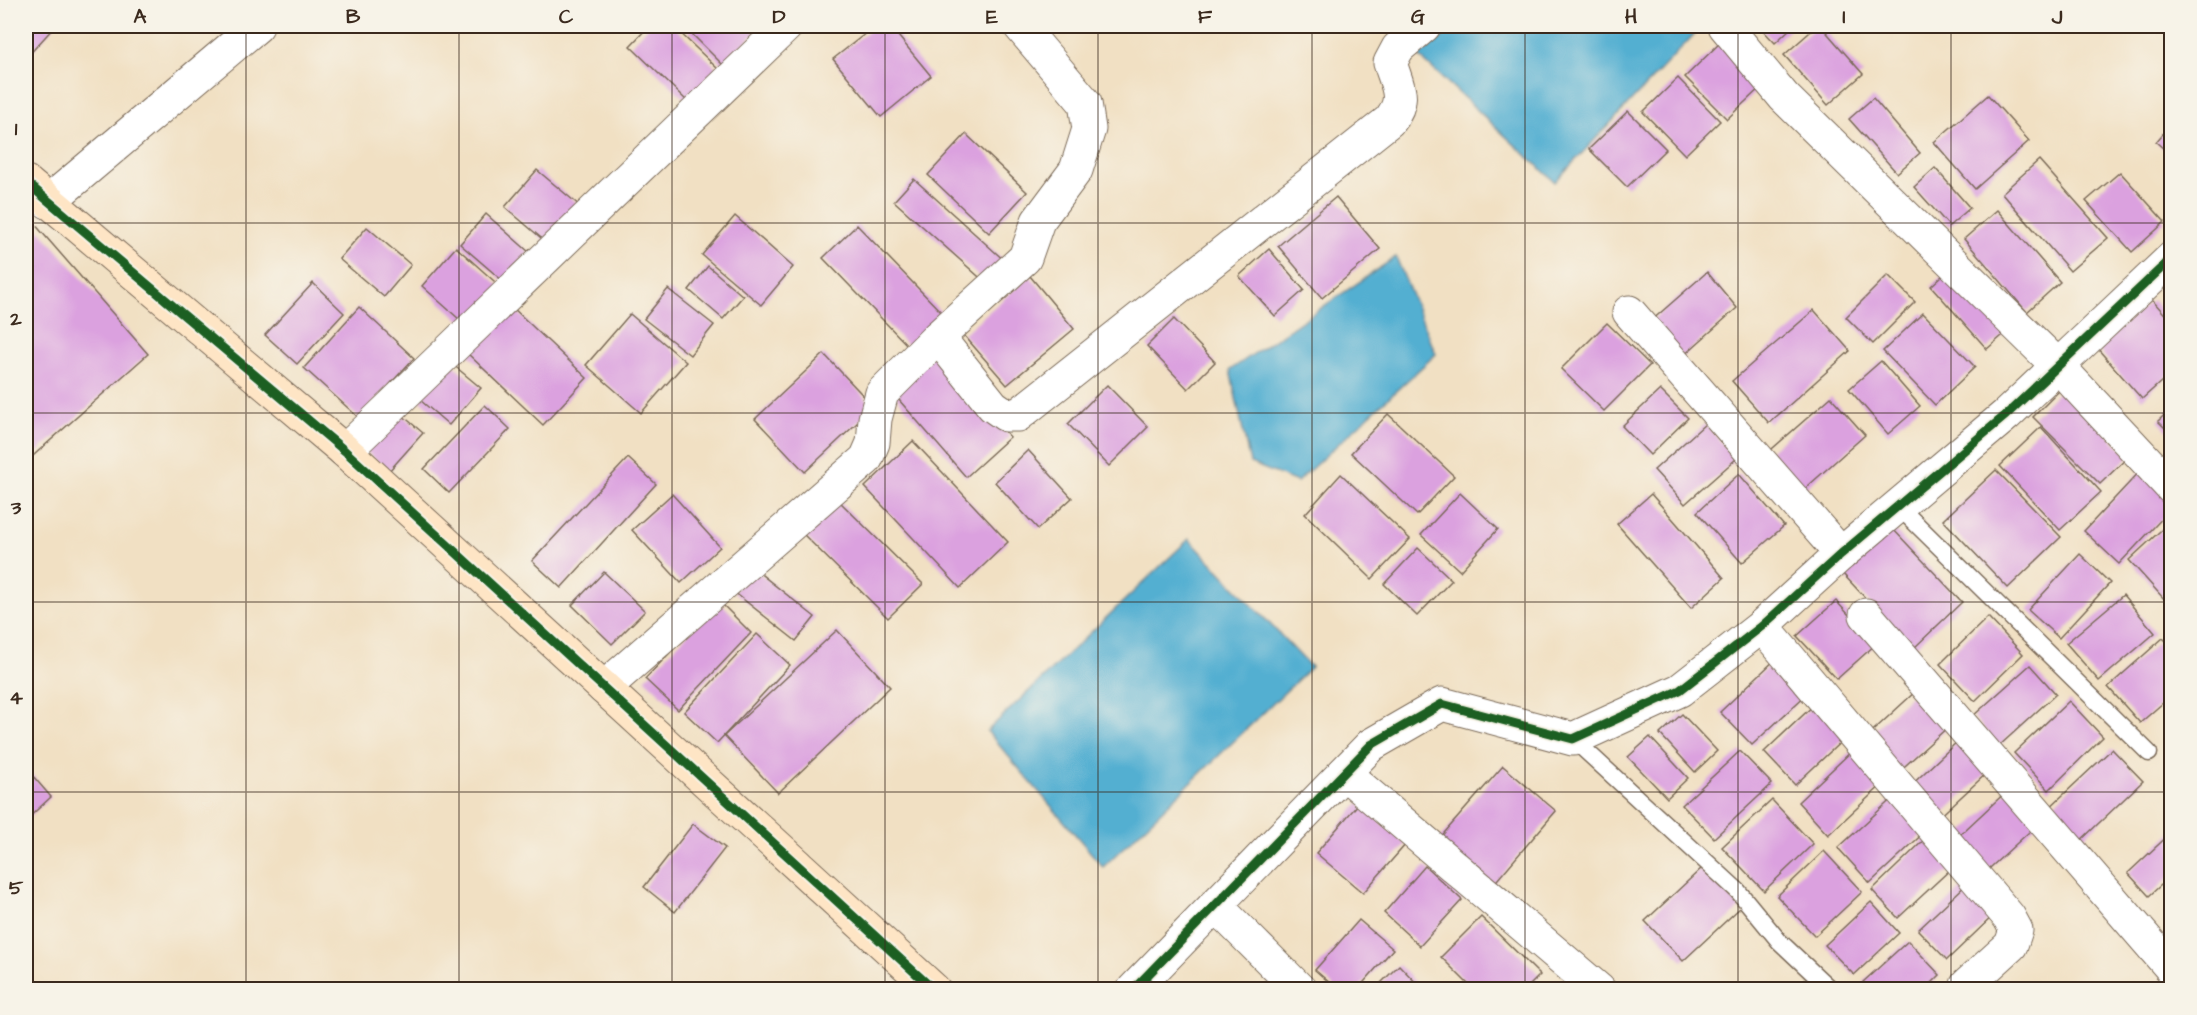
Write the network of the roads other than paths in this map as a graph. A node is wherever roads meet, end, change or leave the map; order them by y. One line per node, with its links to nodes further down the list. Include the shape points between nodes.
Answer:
1 (257, 26): 6 (street)
2 (786, 26): 11 (street)
3 (1020, 26): 9 (street, via 1085,103 1089,129 1076,170 1038,221 1024,258)
4 (1424, 26): 9 (street, via 1398,48 1390,63 1400,93 1400,108 1389,121 1018,415 1006,415 993,406)
5 (1725, 26): 10 (street, via 1784,97)
6 (37, 192): 11 (street)
7 (2172, 258): 10 (street)
8 (1629, 312): 14 (street)
9 (938, 337): 17 (street, via 882,393 866,459)
10 (2058, 366): 12 (street); 13 (street)
11 (345, 451): 17 (street)
12 (2172, 488)
13 (1898, 506): 14 (street); 19 (lane)
14 (1841, 554): 16 (street)
15 (1866, 615): 22 (street)
16 (1762, 626): 18 (street, via 1680,690); 23 (street, via 2009,917 2016,930 2011,945)
17 (604, 688): 24 (street)
18 (1573, 739): 20 (street, via 1442,704 1371,745); 28 (lane, via 1738,891 1779,941)
19 (2149, 753)
20 (1344, 773): 21 (street); 27 (street)
21 (1215, 905): 25 (street); 26 (street)
22 (2172, 969)
23 (1966, 988)
24 (934, 990)
25 (1133, 990)
26 (1300, 990)
27 (1599, 990)
28 (1831, 990)

